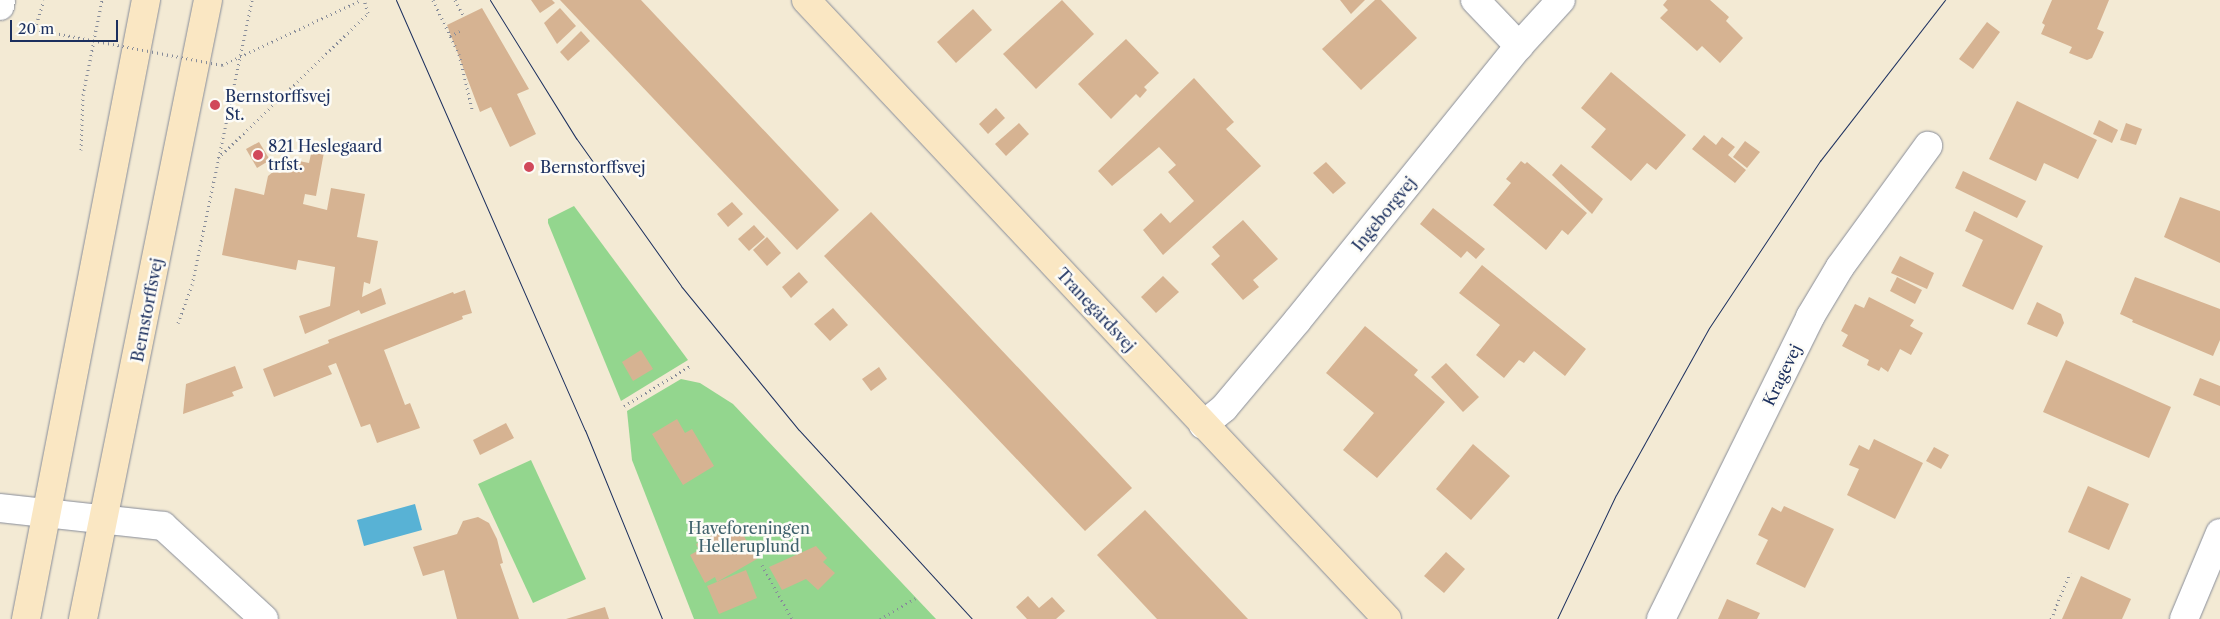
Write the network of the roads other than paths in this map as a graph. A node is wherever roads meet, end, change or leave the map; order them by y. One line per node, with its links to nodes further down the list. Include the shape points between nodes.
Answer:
1 (1, 0): 7 (street)
2 (146, 0): 12 (street)
3 (208, 0): 13 (street, Bernstorffsvej)
4 (806, 0): 10 (street, Tranegårdsvej)
5 (1475, 0): 8 (street)
6 (1561, 0): 8 (street, Ingeborgvej)
7 (0, 6)
8 (1519, 46): 10 (street, Ingeborgvej, via 1297,321 1224,408)
9 (1928, 146): 19 (street, Kragevej, via 1840,267 1810,317)
10 (1203, 424): 18 (street, Tranegårdsvej)
11 (0, 508): 12 (street)
12 (46, 513): 13 (street); 15 (street)
13 (104, 520): 16 (street, Bernstorffsvej); 17 (street, via 163,526)
14 (2220, 533): 20 (street)
15 (26, 619)
16 (83, 619)
17 (264, 619)
18 (1387, 619)
19 (1661, 619)
20 (2184, 619)

